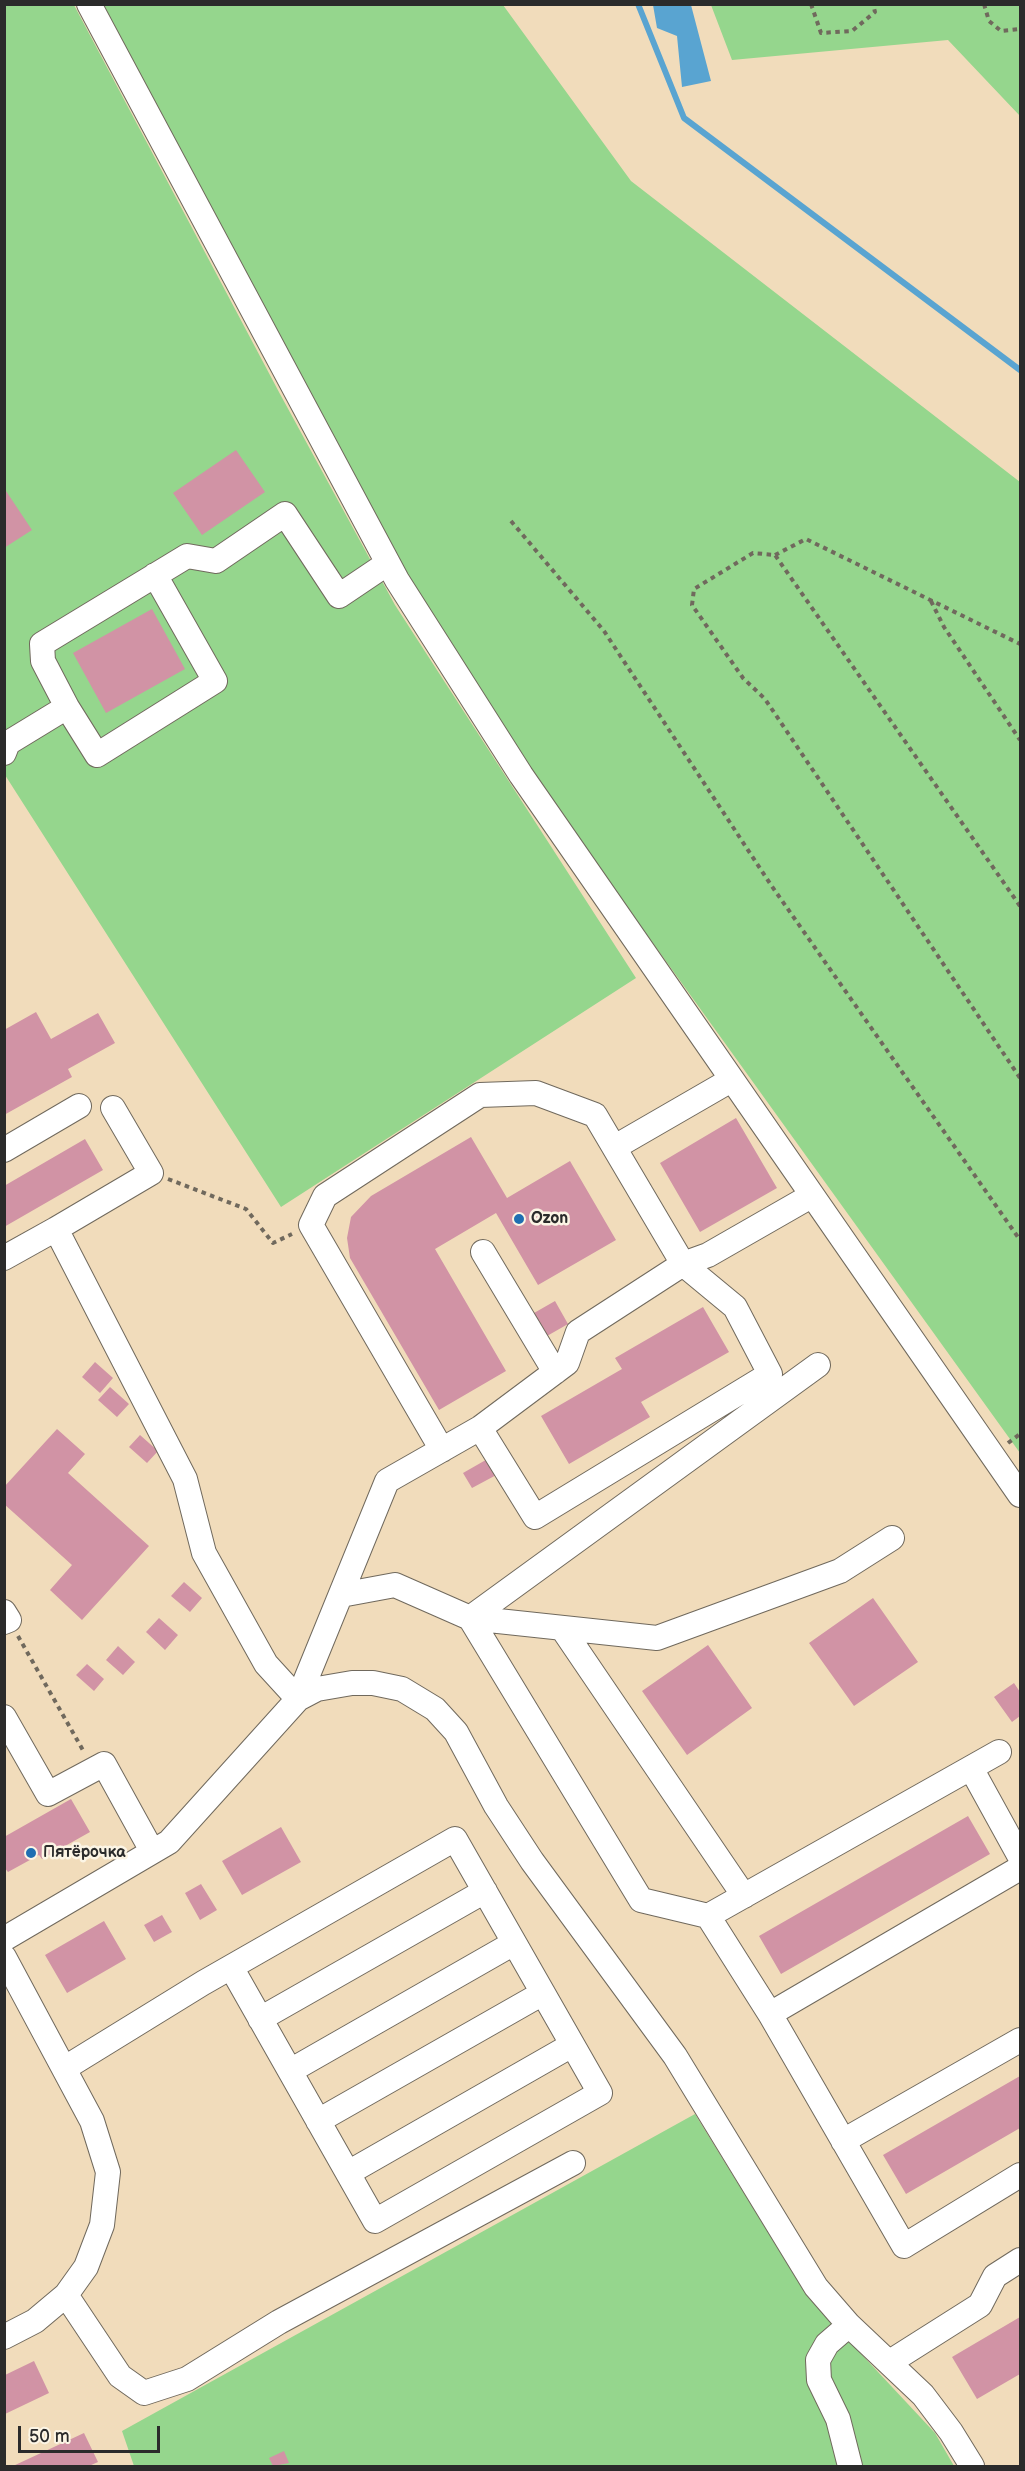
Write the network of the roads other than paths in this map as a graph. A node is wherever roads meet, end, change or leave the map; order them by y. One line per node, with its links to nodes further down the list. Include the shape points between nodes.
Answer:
1 (89, 4): 2 (street)
2 (388, 563): 3 (street, via 339,596 285,514 216,561 187,556); 6 (street, via 520,775)
3 (155, 575): 4 (street, via 42,644 43,660); 4 (street, via 215,681 97,755)
4 (67, 707): 5 (street, via 8,743)
5 (4, 753)
6 (731, 1080): 9 (street); 11 (street)
7 (79, 1106): 10 (street)
8 (113, 1108): 12 (street, via 151,1173)
9 (615, 1147): 15 (street); 19 (street, via 595,1114 536,1093 480,1095 325,1196 311,1225)
10 (4, 1150)
11 (811, 1196): 15 (street, via 708,1255); 20 (street)
12 (56, 1230): 14 (street); 25 (street, via 185,1479 204,1553 266,1664)
13 (483, 1252): 17 (street)
14 (4, 1258)
15 (683, 1264): 17 (street, via 578,1332 567,1363); 18 (street, via 735,1307 770,1374 535,1517)
16 (818, 1365): 23 (street)
17 (555, 1371): 18 (street)
18 (480, 1428): 19 (street)
19 (442, 1450): 22 (street, via 387,1481)
20 (1020, 1495)
21 (892, 1538): 24 (street, via 840,1571 657,1638)
22 (341, 1595): 23 (street, via 395,1585); 25 (street)
23 (470, 1618): 24 (street); 34 (street, via 641,1900)
24 (562, 1628): 33 (street)
25 (298, 1699): 29 (street, via 169,1842); 53 (street, via 317,1689 374,1683 402,1689 435,1709 456,1732 496,1806 532,1861 675,2056 810,2278)
26 (4, 1717): 29 (street, via 48,1794 104,1764)
27 (999, 1752): 28 (street)
28 (971, 1768): 30 (street); 33 (street)
29 (152, 1851): 35 (street)
30 (1020, 1857)
31 (1020, 1868): 40 (street)
32 (485, 1891): 36 (street); 38 (street, via 455,1839); 41 (street)
33 (744, 1896): 34 (street)
34 (708, 1916): 40 (street)
35 (4, 1939)
36 (514, 1943): 39 (street); 45 (street)
37 (4, 1957): 44 (street)
38 (231, 1967): 41 (street); 44 (street)
39 (543, 1993): 43 (street); 46 (street)
40 (770, 2014): 47 (street)
41 (260, 2019): 45 (street)
42 (1020, 2040): 47 (street)
43 (572, 2045): 49 (street); 49 (street, via 600,2093 375,2221)
44 (64, 2068): 52 (street, via 92,2121 108,2172 102,2225 86,2267)
45 (290, 2071): 46 (street)
46 (318, 2121): 49 (street)
47 (843, 2141): 50 (street, via 904,2246)
48 (573, 2163): 52 (street, via 279,2322 187,2379 144,2393 120,2376)
49 (348, 2173)
50 (1020, 2175)
51 (1020, 2260): 55 (street, via 995,2276 980,2305)
52 (66, 2295): 54 (street, via 35,2321)
53 (849, 2325): 55 (street); 56 (street, via 827,2344 818,2360 819,2380 838,2419)
54 (4, 2337)
55 (890, 2362): 57 (street, via 934,2407)
56 (849, 2466)
57 (972, 2466)

